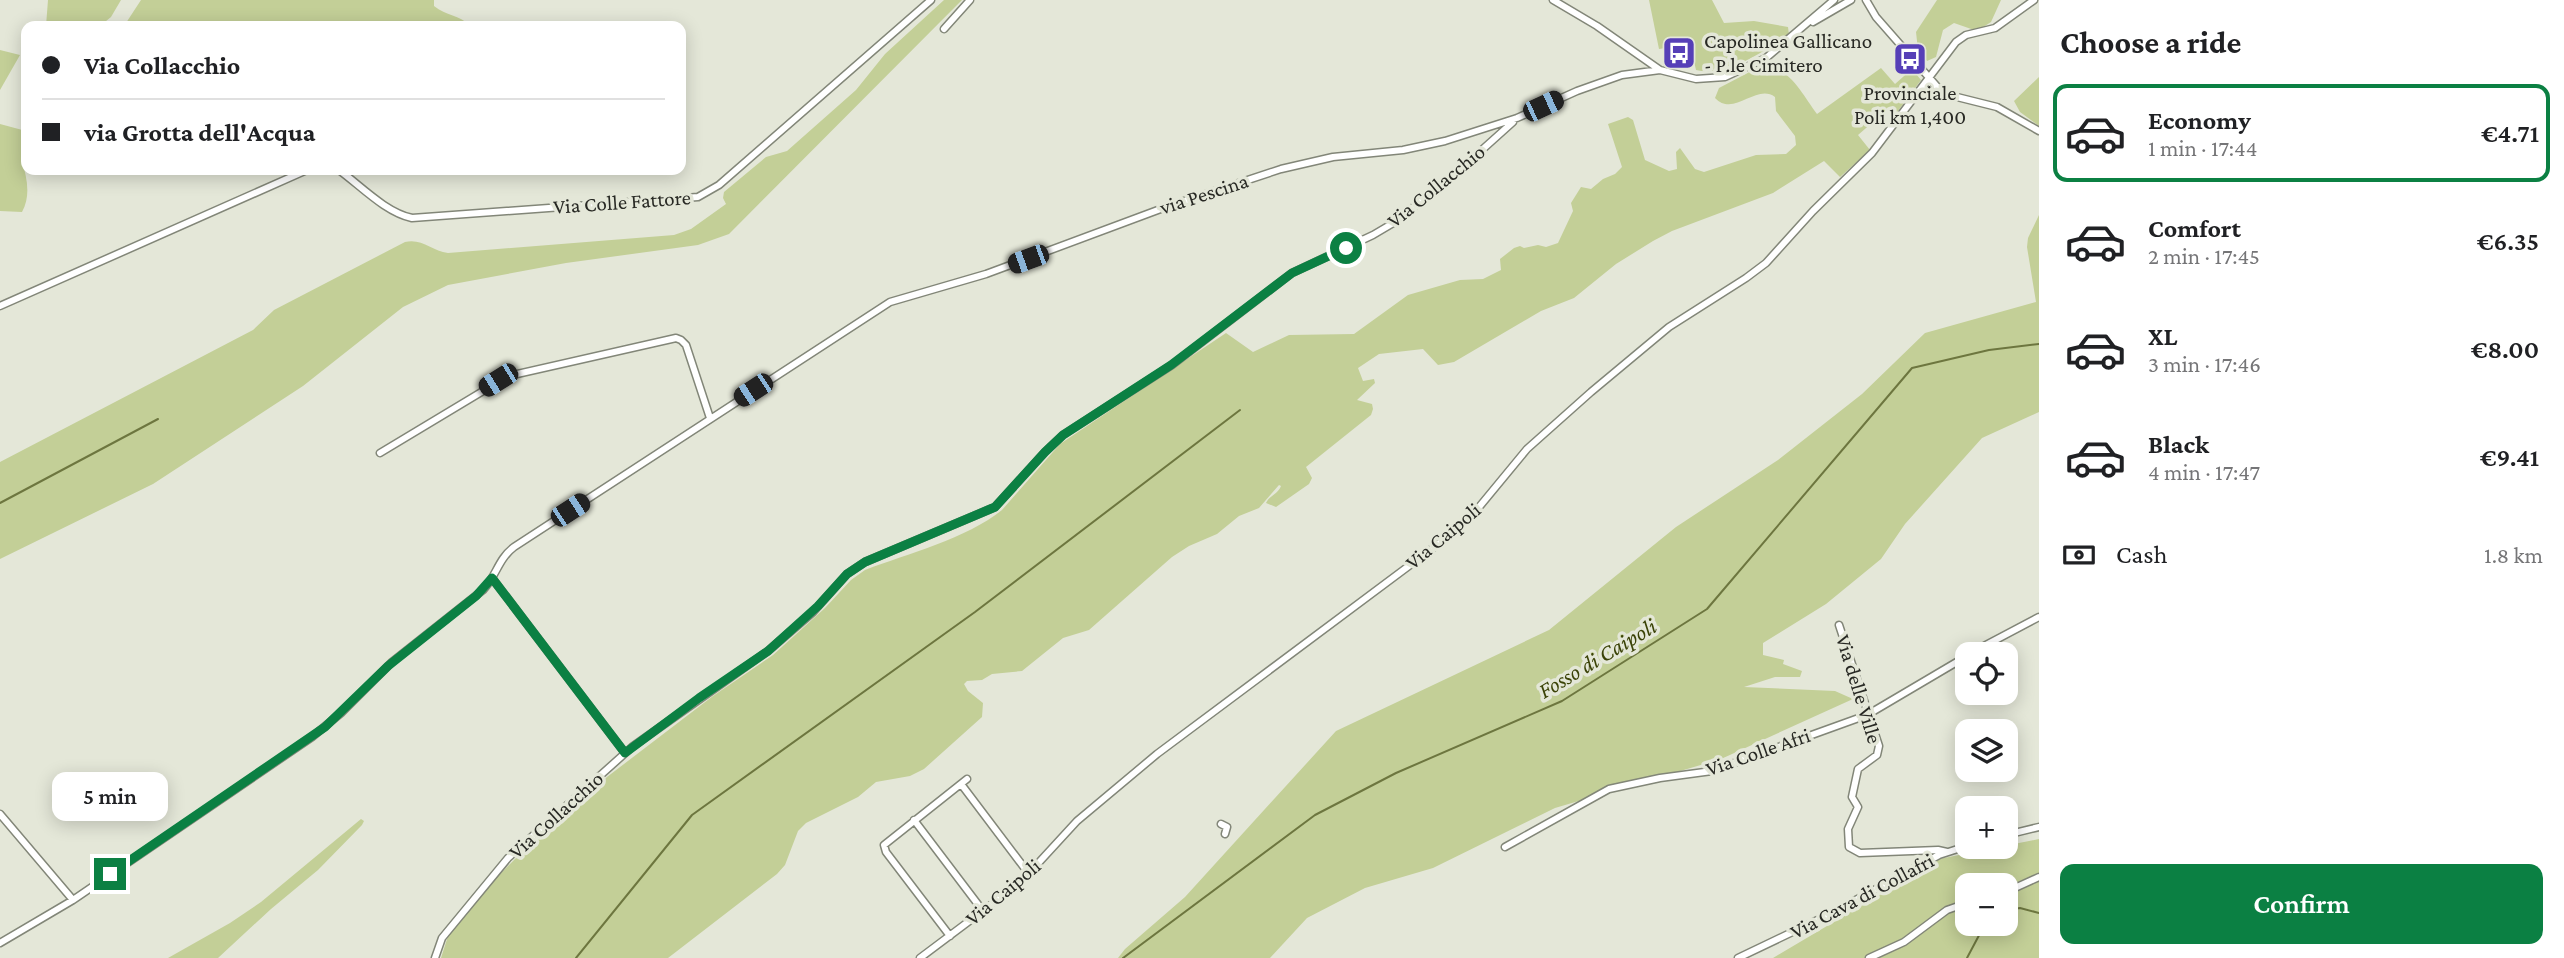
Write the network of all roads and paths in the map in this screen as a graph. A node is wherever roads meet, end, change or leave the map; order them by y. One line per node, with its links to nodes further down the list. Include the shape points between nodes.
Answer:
1 (931, 0): 15 (street, Via Colle Fattore, via 719,185 695,197 412,218 385,205)
2 (970, 0): 9 (street)
3 (1553, 0): 10 (street)
4 (1834, 0): 8 (street)
5 (1851, 0): 8 (street)
6 (1866, 0): 11 (street)
7 (2034, 0): 11 (street, Via Caipoli, via 1995,28 1960,39)
8 (1805, 26): 10 (street, via 1766,58 1725,78 1696,79)
9 (944, 29)
10 (1660, 70): 12 (street, via 1618,76)
11 (1930, 77): 13 (street, via 1947,94 2001,108); 35 (street, Via Caipoli, via 1872,153 1761,267 1661,333 1527,449 1457,530 1151,758 1077,821)
12 (1517, 118): 17 (street, via Pescina, via 1420,147 1292,165 1166,206 986,274 899,299); 25 (street, Via Collacchio, via 1395,222 1292,273 1171,365 1063,435 995,507 852,570 768,651)
13 (2039, 131)
14 (296, 175): 16 (street)
15 (346, 175)
16 (0, 306)
17 (710, 418): 18 (street, via 686,345 676,338 508,376); 19 (street, via Pescina, via 507,552)
18 (380, 453)
19 (492, 578): 25 (street); 38 (street, via Pescina, via 319,731)
20 (2039, 617): 22 (street, Via Colle Afri)
21 (1839, 625): 24 (street, Via delle Ville)
22 (1992, 642)
23 (1955, 663): 24 (street, Via Colle Afri)
24 (1867, 715): 32 (street, Via Colle Afri, via 1712,771 1609,789); 34 (street, Via delle Ville, via 1879,748 1857,772 1852,797 1858,807 1848,829 1849,846 1860,853)
25 (625, 753): 43 (street, Via Collacchio, via 496,870 442,938)
26 (0, 814): 38 (street)
27 (914, 820): 35 (street, via 964,781); 40 (street); 41 (street, via 884,845 886,852)
28 (1221, 824): 31 (street, via 1227,827)
29 (2039, 827): 30 (street)
30 (2018, 832)
31 (1225, 834)
32 (1505, 847)
33 (1955, 850): 34 (street, Via Cava di Collafri)
34 (1947, 852): 45 (street, Via Cava di Collafri)
35 (1029, 874): 40 (street, Via Caipoli)
36 (2039, 877): 37 (street)
37 (2018, 887)
38 (73, 900): 42 (street, via Pescina)
39 (1955, 907): 46 (street, via 1904,942)
40 (983, 911): 41 (street, Via Caipoli)
41 (950, 936): 44 (street, Via Caipoli)
42 (0, 943)
43 (435, 958)
44 (920, 958)
45 (1738, 958)
46 (1869, 958)

